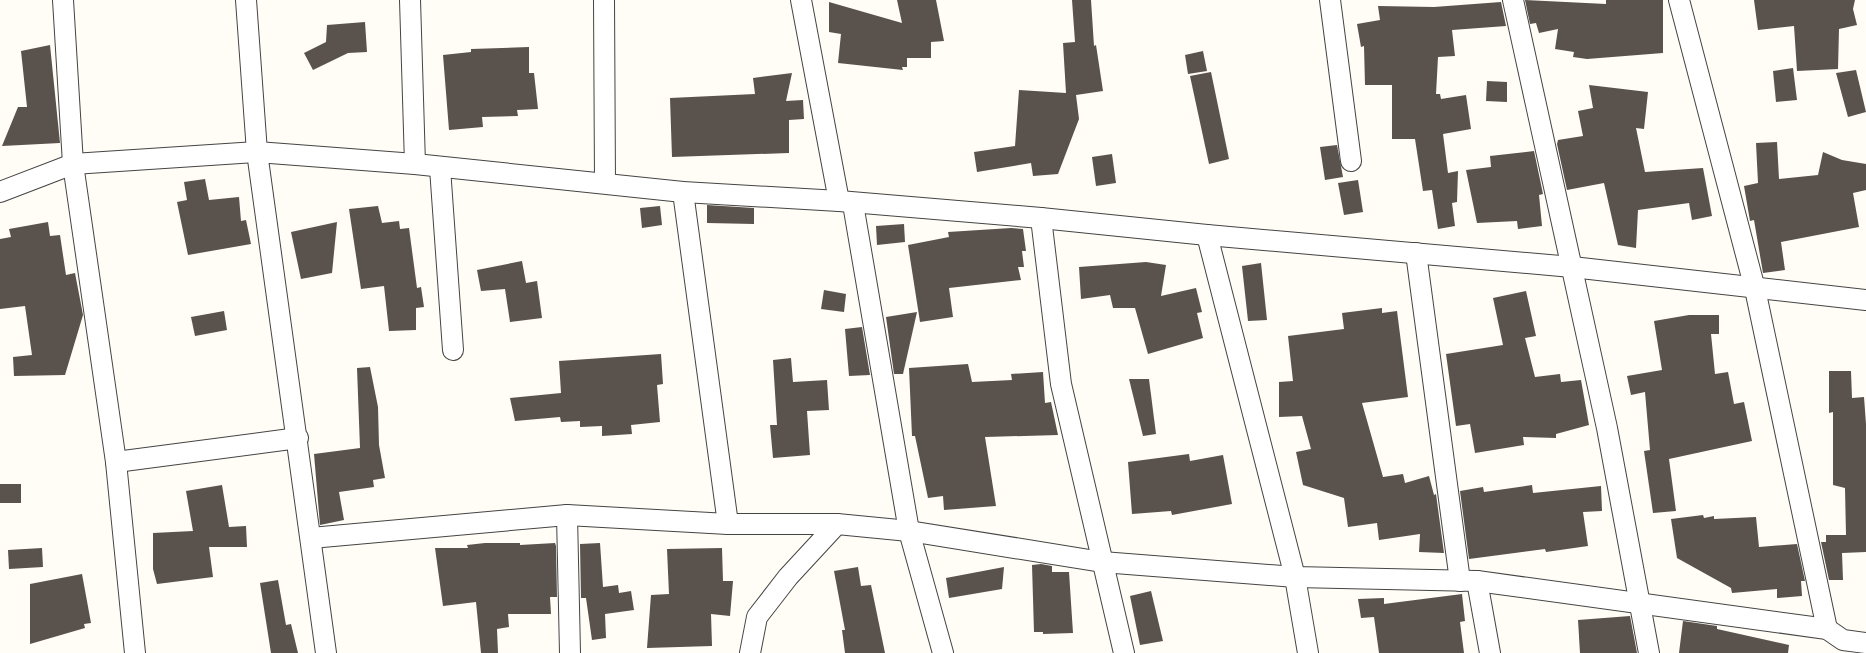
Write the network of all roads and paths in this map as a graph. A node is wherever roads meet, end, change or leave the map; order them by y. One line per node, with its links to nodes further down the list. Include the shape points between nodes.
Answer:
1 (63, 0): 11 (street)
2 (246, 0): 9 (street)
3 (410, 0): 12 (street)
4 (604, 0): 14 (street)
5 (801, 0): 17 (street)
6 (1330, 0): 10 (street)
7 (1513, 0): 21 (street)
8 (1679, 0): 22 (street)
9 (257, 152): 11 (street); 12 (street); 25 (street)
10 (1351, 161)
11 (73, 164): 15 (street); 26 (street)
12 (415, 164): 13 (street)
13 (440, 168): 14 (street); 24 (street)
14 (605, 182): 16 (street)
15 (0, 192)
16 (683, 192): 17 (street); 28 (street)
17 (846, 203): 18 (street); 30 (street)
18 (1041, 218): 19 (street); 32 (street, via 1061,384)
19 (1207, 235): 20 (street); 33 (street)
20 (1416, 254): 21 (street); 34 (street)
21 (1572, 267): 22 (street); 35 (street)
22 (1755, 289): 23 (street); 36 (street)
23 (1866, 300)
24 (453, 351)
25 (297, 438): 26 (street); 31 (street)
26 (116, 462): 38 (street)
27 (567, 515): 28 (street); 31 (street); 40 (street)
28 (728, 524): 29 (street)
29 (837, 524): 30 (street); 41 (street, via 788,577 758,617)
30 (909, 531): 32 (street); 42 (street)
31 (311, 538): 39 (street)
32 (1102, 562): 33 (street); 43 (street)
33 (1295, 577): 34 (street); 44 (street)
34 (1468, 581): 35 (street); 45 (street)
35 (1641, 602): 36 (street); 46 (street)
36 (1839, 641): 37 (street)
37 (1866, 643)
38 (135, 653)
39 (326, 653)
40 (570, 653)
41 (750, 653)
42 (943, 653)
43 (1124, 653)
44 (1308, 653)
45 (1490, 653)
46 (1649, 653)

